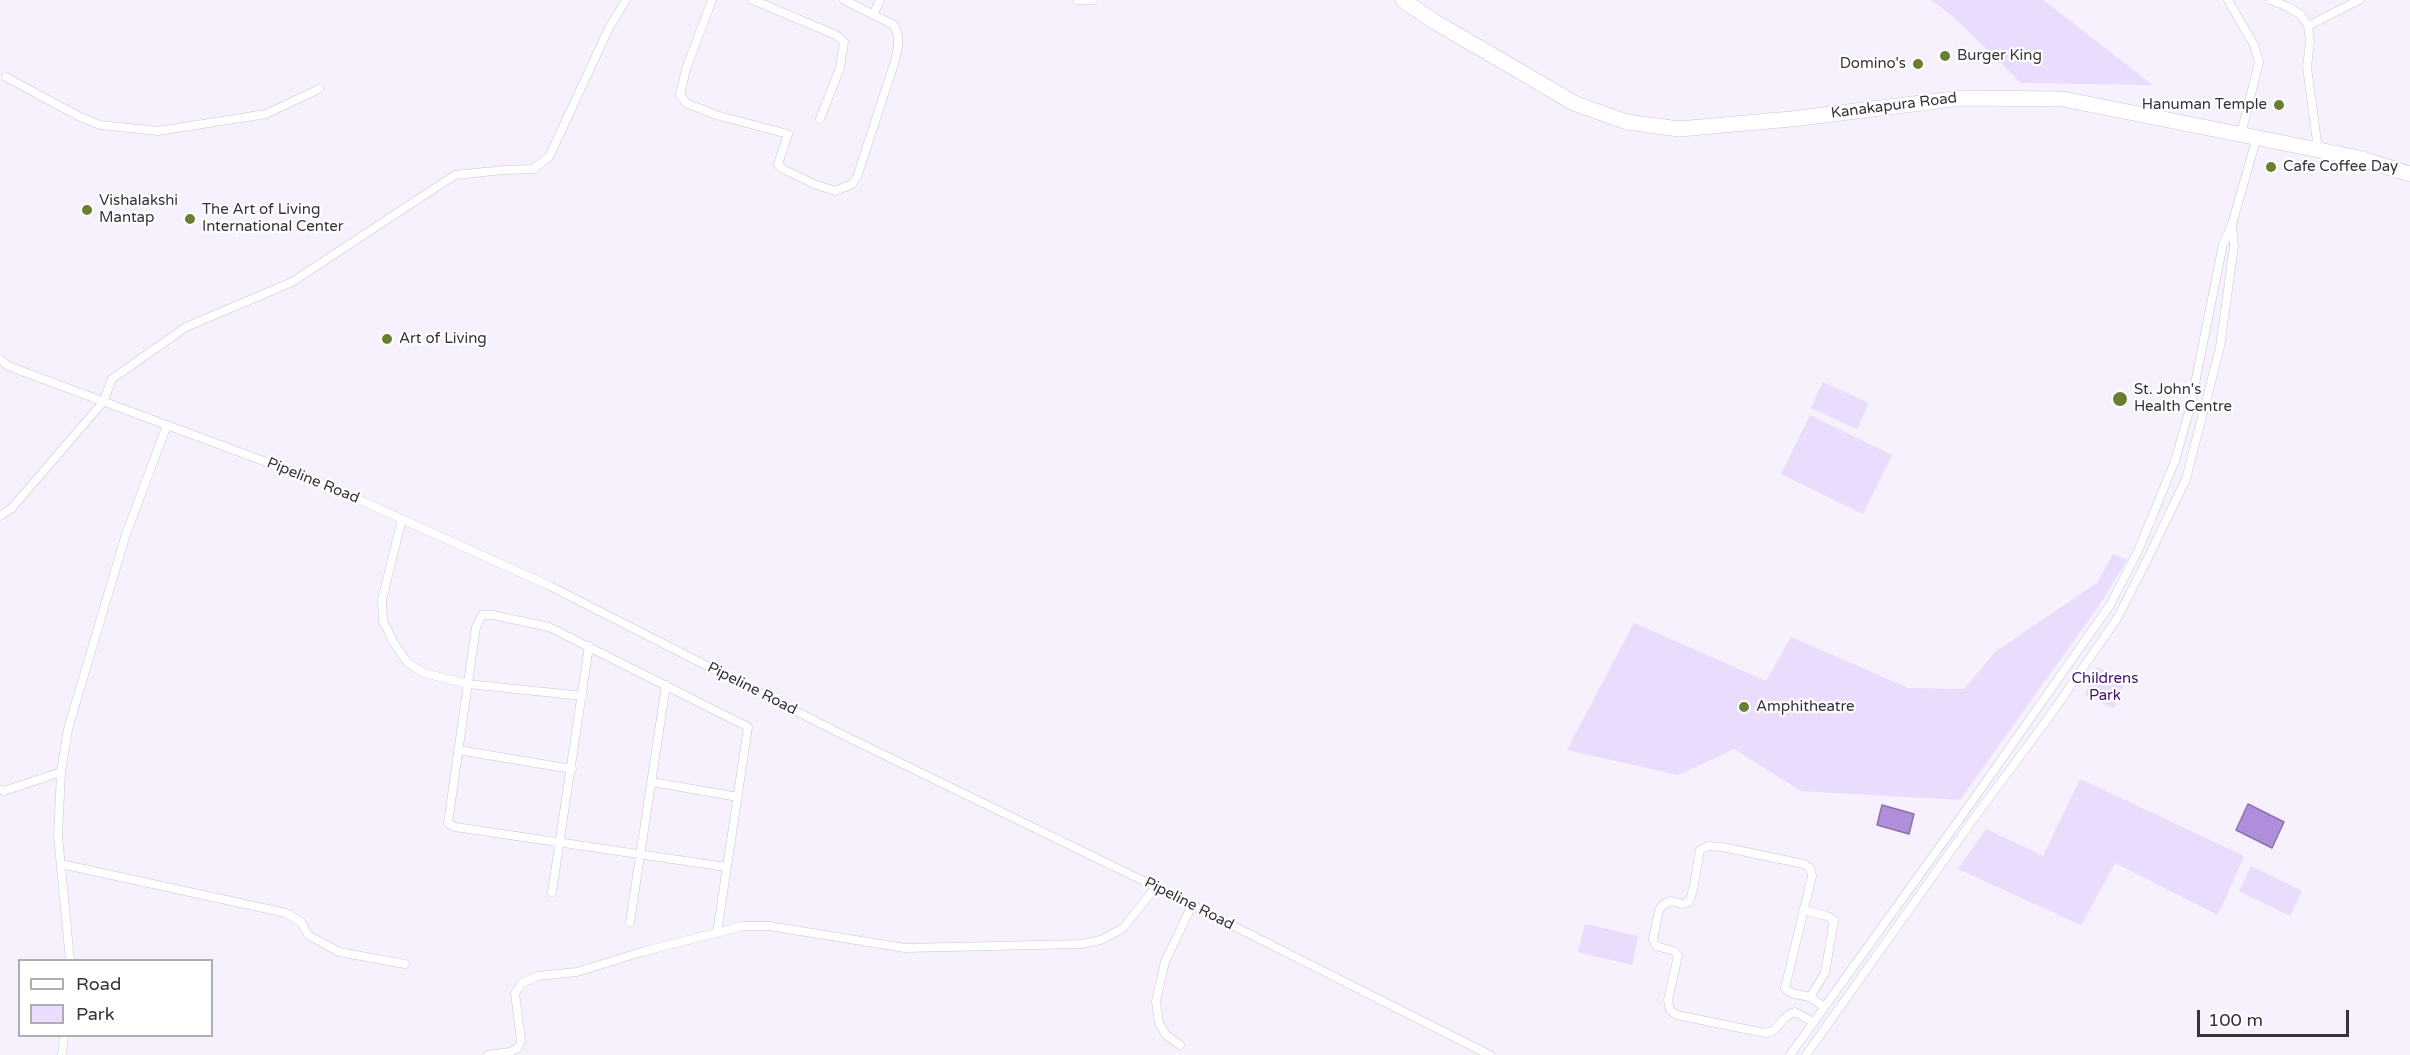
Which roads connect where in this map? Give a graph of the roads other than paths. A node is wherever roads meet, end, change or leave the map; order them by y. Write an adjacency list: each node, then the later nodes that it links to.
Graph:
1 (627, 0): 26 (street)
2 (712, 0): 13 (street)
3 (753, 0): 17 (street)
4 (844, 0): 12 (street)
5 (880, 0): 13 (street)
6 (1077, 0): 7 (street)
7 (1093, 0)
8 (1402, 0): 18 (highway, Kanakapura Road)
9 (2271, 0): 14 (street)
10 (2359, 0): 14 (street)
11 (2230, 1): 18 (street)
12 (855, 2): 13 (street)
13 (874, 13)
14 (2308, 26): 20 (street)
15 (6, 77): 16 (street)
16 (319, 89)
17 (820, 119)
18 (2241, 134): 19 (highway, Kanakapura Road)
19 (2257, 137): 20 (highway, Kanakapura Road); 22 (street)
20 (2318, 149): 21 (highway, Kanakapura Road)
21 (2410, 174)
22 (2232, 224): 23 (street); 24 (street)
23 (2203, 345): 24 (street); 30 (street)
24 (2220, 347): 31 (street)
25 (0, 359): 26 (street, Pipeline Road)
26 (103, 402): 27 (street, Pipeline Road); 28 (street)
27 (167, 425): 29 (street, Pipeline Road); 38 (street)
28 (0, 516)
29 (402, 519): 33 (street); 46 (street, Pipeline Road)
30 (2142, 543): 31 (street); 55 (street)
31 (2153, 549): 63 (street)
32 (589, 646): 33 (street); 34 (street); 35 (street)
33 (468, 684): 35 (street); 36 (street)
34 (666, 685): 39 (street); 41 (street)
35 (583, 696): 37 (street)
36 (458, 750): 37 (street); 42 (street)
37 (572, 768): 42 (street)
38 (61, 772): 40 (street); 44 (street)
39 (652, 782): 41 (street); 43 (street)
40 (0, 790)
41 (738, 797): 45 (street)
42 (561, 843): 43 (street); 47 (street)
43 (642, 854): 45 (street); 50 (street)
44 (61, 864): 52 (street); 53 (street)
45 (726, 867): 51 (street)
46 (1156, 887): 48 (street, Pipeline Road); 51 (street)
47 (552, 892)
48 (1192, 905): 58 (street); 61 (street, Pipeline Road)
49 (1803, 910): 54 (street); 54 (street); 56 (street)
50 (630, 921)
51 (717, 933): 60 (street)
52 (70, 959)
53 (405, 964)
54 (1810, 997): 55 (street)
55 (1824, 1007): 56 (street)
56 (1813, 1022): 62 (street)
57 (64, 1037): 59 (street)
58 (1180, 1045)
59 (62, 1055)
60 (488, 1055)
61 (1490, 1055)
62 (1790, 1055)
63 (1806, 1055)

